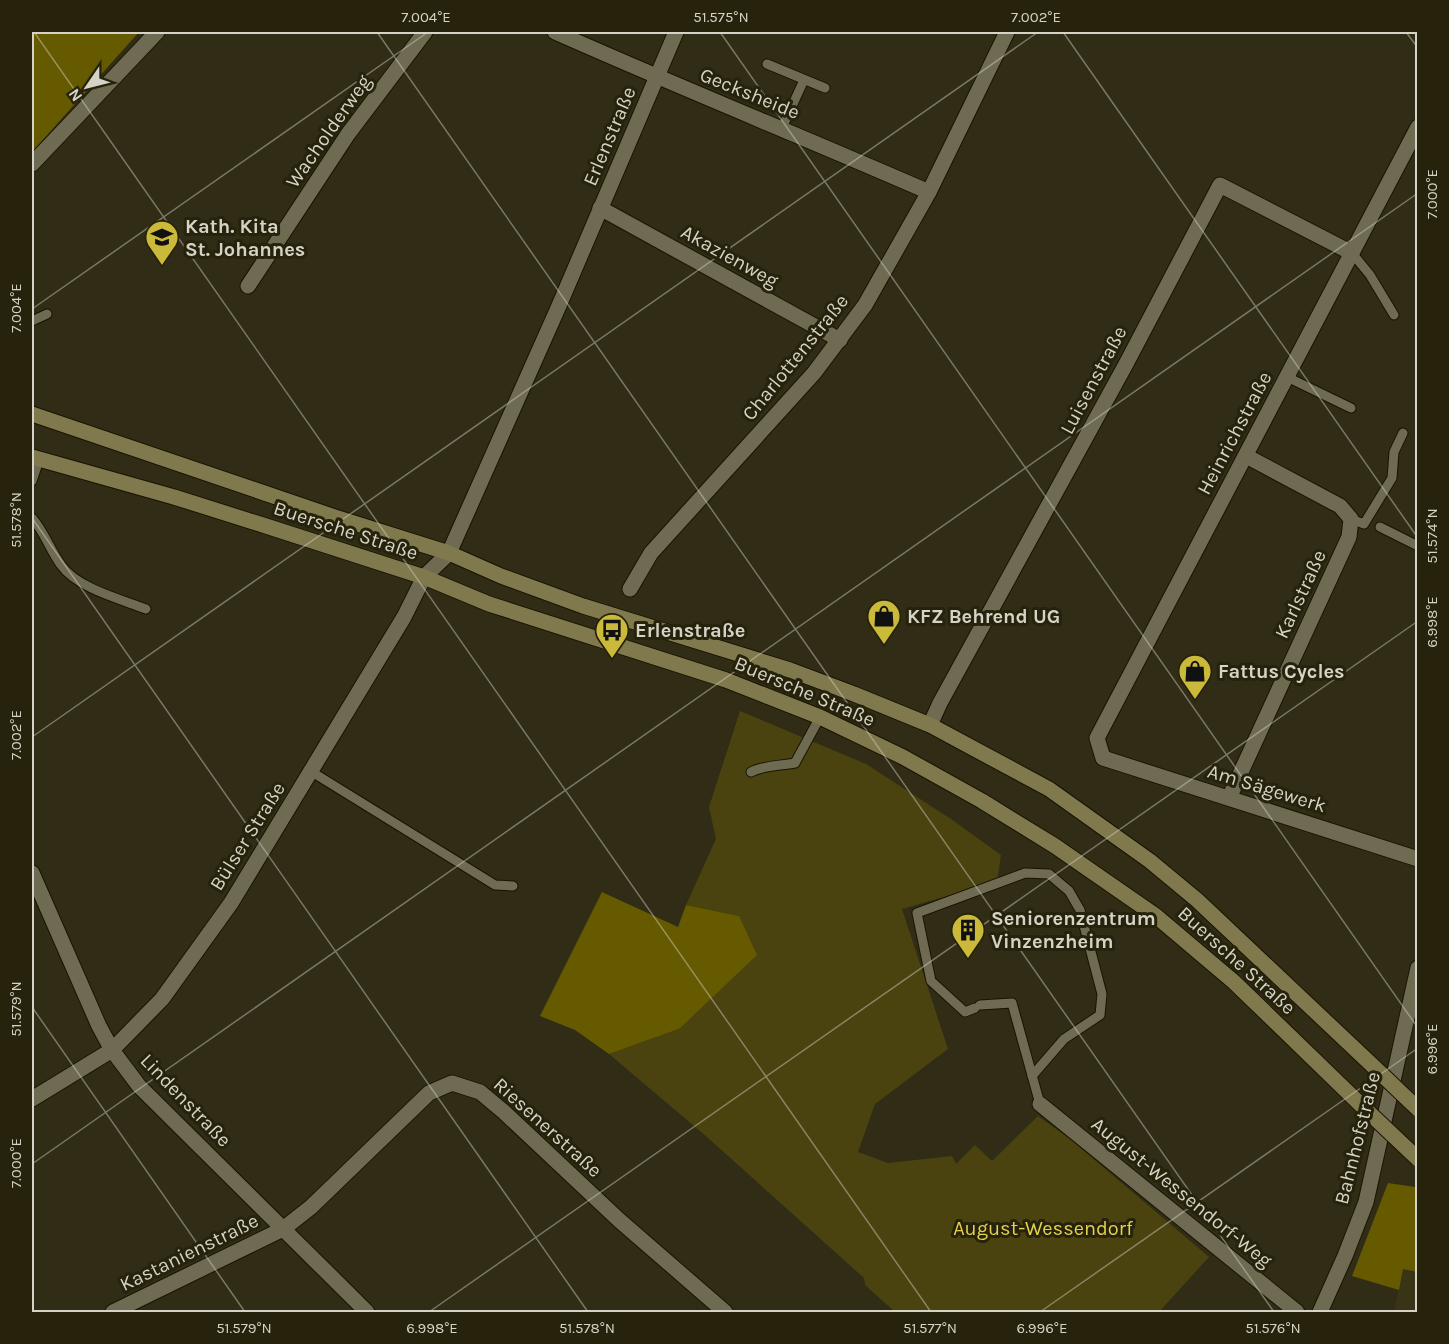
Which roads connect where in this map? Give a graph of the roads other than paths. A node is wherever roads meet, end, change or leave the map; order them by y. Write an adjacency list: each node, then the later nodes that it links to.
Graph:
1 (157, 32): 12 (street)
2 (425, 32): 16 (street, Wacholderweg)
3 (555, 32): 7 (street, Gecksheide)
4 (676, 32): 7 (street, Erlenstraße)
5 (1006, 32): 13 (street, Charlottenstraße)
6 (766, 64): 8 (lane)
7 (657, 77): 11 (street, Gecksheide); 14 (street, Erlenstraße)
8 (804, 80): 9 (lane); 11 (lane)
9 (825, 88)
10 (1418, 127): 15 (street, Heinrichstraße)
11 (782, 128): 13 (street, Gecksheide)
12 (32, 164)
13 (930, 192): 20 (street, Charlottenstraße)
14 (600, 207): 20 (street, Akazienweg); 32 (street, Erlenstraße)
15 (1352, 253): 18 (lane); 21 (street, Heinrichstraße); 37 (street, Luisenstraße)
16 (248, 286)
17 (47, 314): 19 (lane)
18 (1394, 315)
19 (32, 321)
20 (840, 340): 34 (street, Charlottenstraße)
21 (1287, 377): 22 (lane); 25 (street, Heinrichstraße)
22 (1351, 408)
23 (32, 414): 32 (main road, Buersche Straße)
24 (1403, 433): 29 (lane)
25 (1246, 456): 29 (street); 38 (street, Heinrichstraße)
26 (35, 458): 27 (lane); 33 (main road, Buersche Straße)
27 (32, 482)
28 (32, 518): 35 (lane)
29 (1351, 519): 41 (street, Karlstraße)
30 (1380, 527): 31 (lane)
31 (1416, 542)
32 (449, 553): 33 (street, Bülser Straße); 37 (main road, Buersche Straße)
33 (423, 577): 36 (main road, Buersche Straße); 39 (street, Bülser Straße)
34 (630, 589)
35 (146, 609)
36 (820, 717): 40 (lane); 51 (main road, Buersche Straße, bridge)
37 (930, 725): 50 (main road, Buersche Straße, bridge)
38 (1103, 758): 41 (street, Am Sägewerk)
39 (312, 772): 44 (lane); 46 (street, Bülser Straße)
40 (751, 772)
41 (1229, 798): 42 (street, Am Sägewerk)
42 (1418, 859)
43 (32, 875): 46 (street, Lindenstraße)
44 (513, 886)
45 (1418, 968): 57 (street, Bahnhofstraße)
46 (112, 1050): 48 (street, Bülser Straße); 52 (street, Lindenstraße)
47 (1032, 1076): 47 (lane); 49 (lane)
48 (32, 1099)
49 (1040, 1104): 56 (street, August-Wessendorf-Weg)
50 (1418, 1109)
51 (1418, 1159)
52 (283, 1229): 53 (street, Kastanienstraße); 54 (street, Lindenstraße); 55 (street, Riesenerstraße)
53 (113, 1312)
54 (367, 1312)
55 (725, 1312)
56 (1298, 1312)
57 (1320, 1312)

